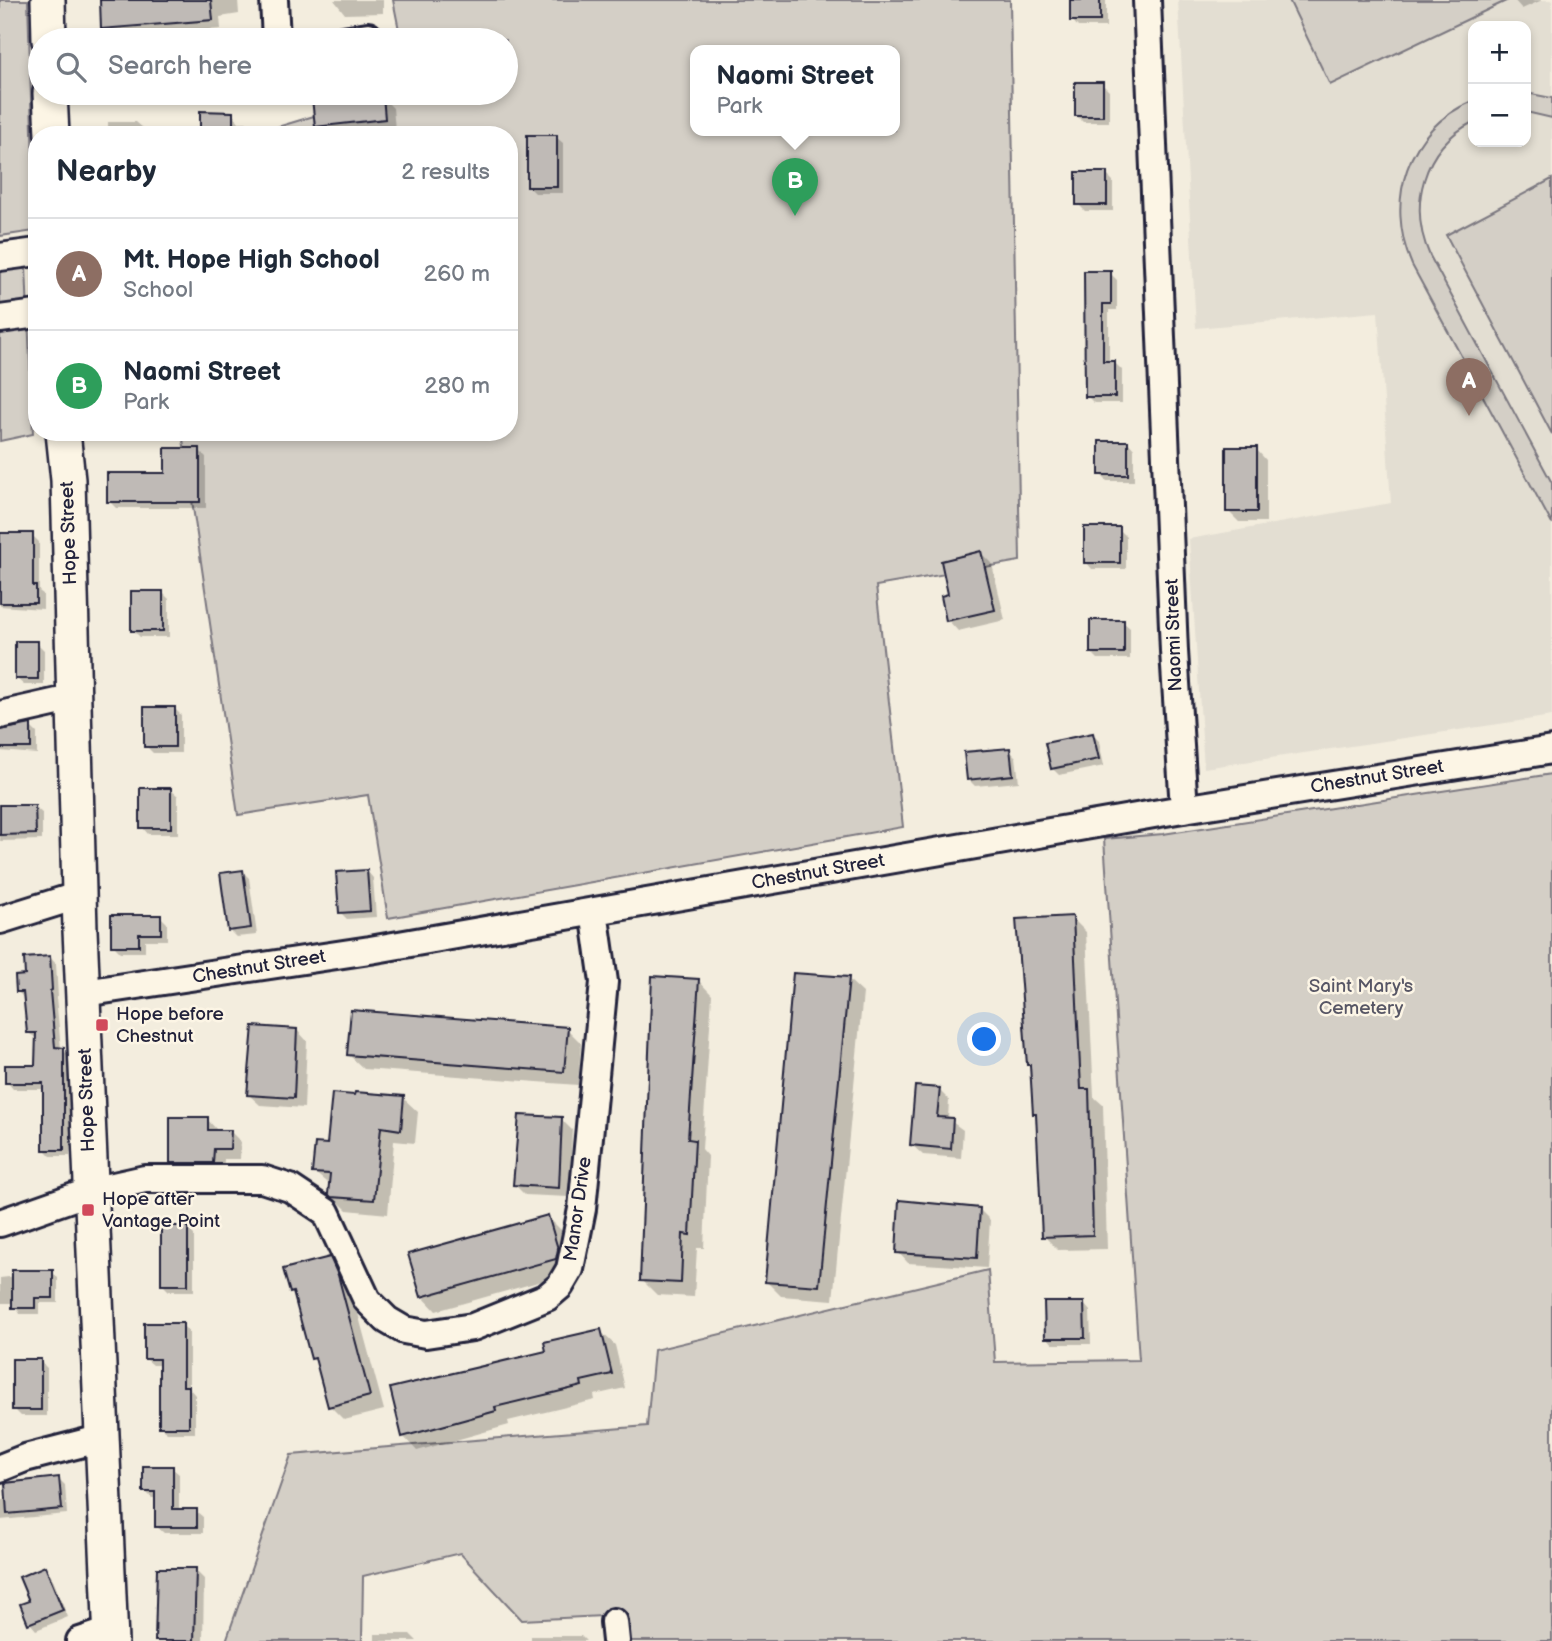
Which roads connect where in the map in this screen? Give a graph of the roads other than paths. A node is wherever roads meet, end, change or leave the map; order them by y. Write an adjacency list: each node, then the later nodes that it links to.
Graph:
1 (48, 0): 4 (main road)
2 (274, 0): 5 (street)
3 (1147, 0): 16 (street, Naomi Street)
4 (49, 28)
5 (275, 28)
6 (54, 105): 7 (main road)
7 (53, 126)
8 (28, 253): 9 (street)
9 (0, 257)
10 (28, 315): 11 (street)
11 (0, 319)
12 (64, 441): 13 (main road, Hope Street)
13 (75, 698): 14 (street); 17 (main road, Hope Street)
14 (0, 715)
15 (1552, 750): 16 (street, Chestnut Street)
16 (1184, 809): 18 (street, Chestnut Street)
17 (80, 895): 19 (street); 20 (main road, Hope Street)
18 (594, 911): 20 (street, Chestnut Street); 21 (street, Manor Drive)
19 (0, 920)
20 (83, 993): 21 (main road, Hope Street)
21 (91, 1191): 22 (street, Manor Drive); 23 (main road, Hope Street)
22 (0, 1223)
23 (103, 1438): 24 (street); 25 (main road, Hope Street)
24 (0, 1468)
25 (100, 1638)

